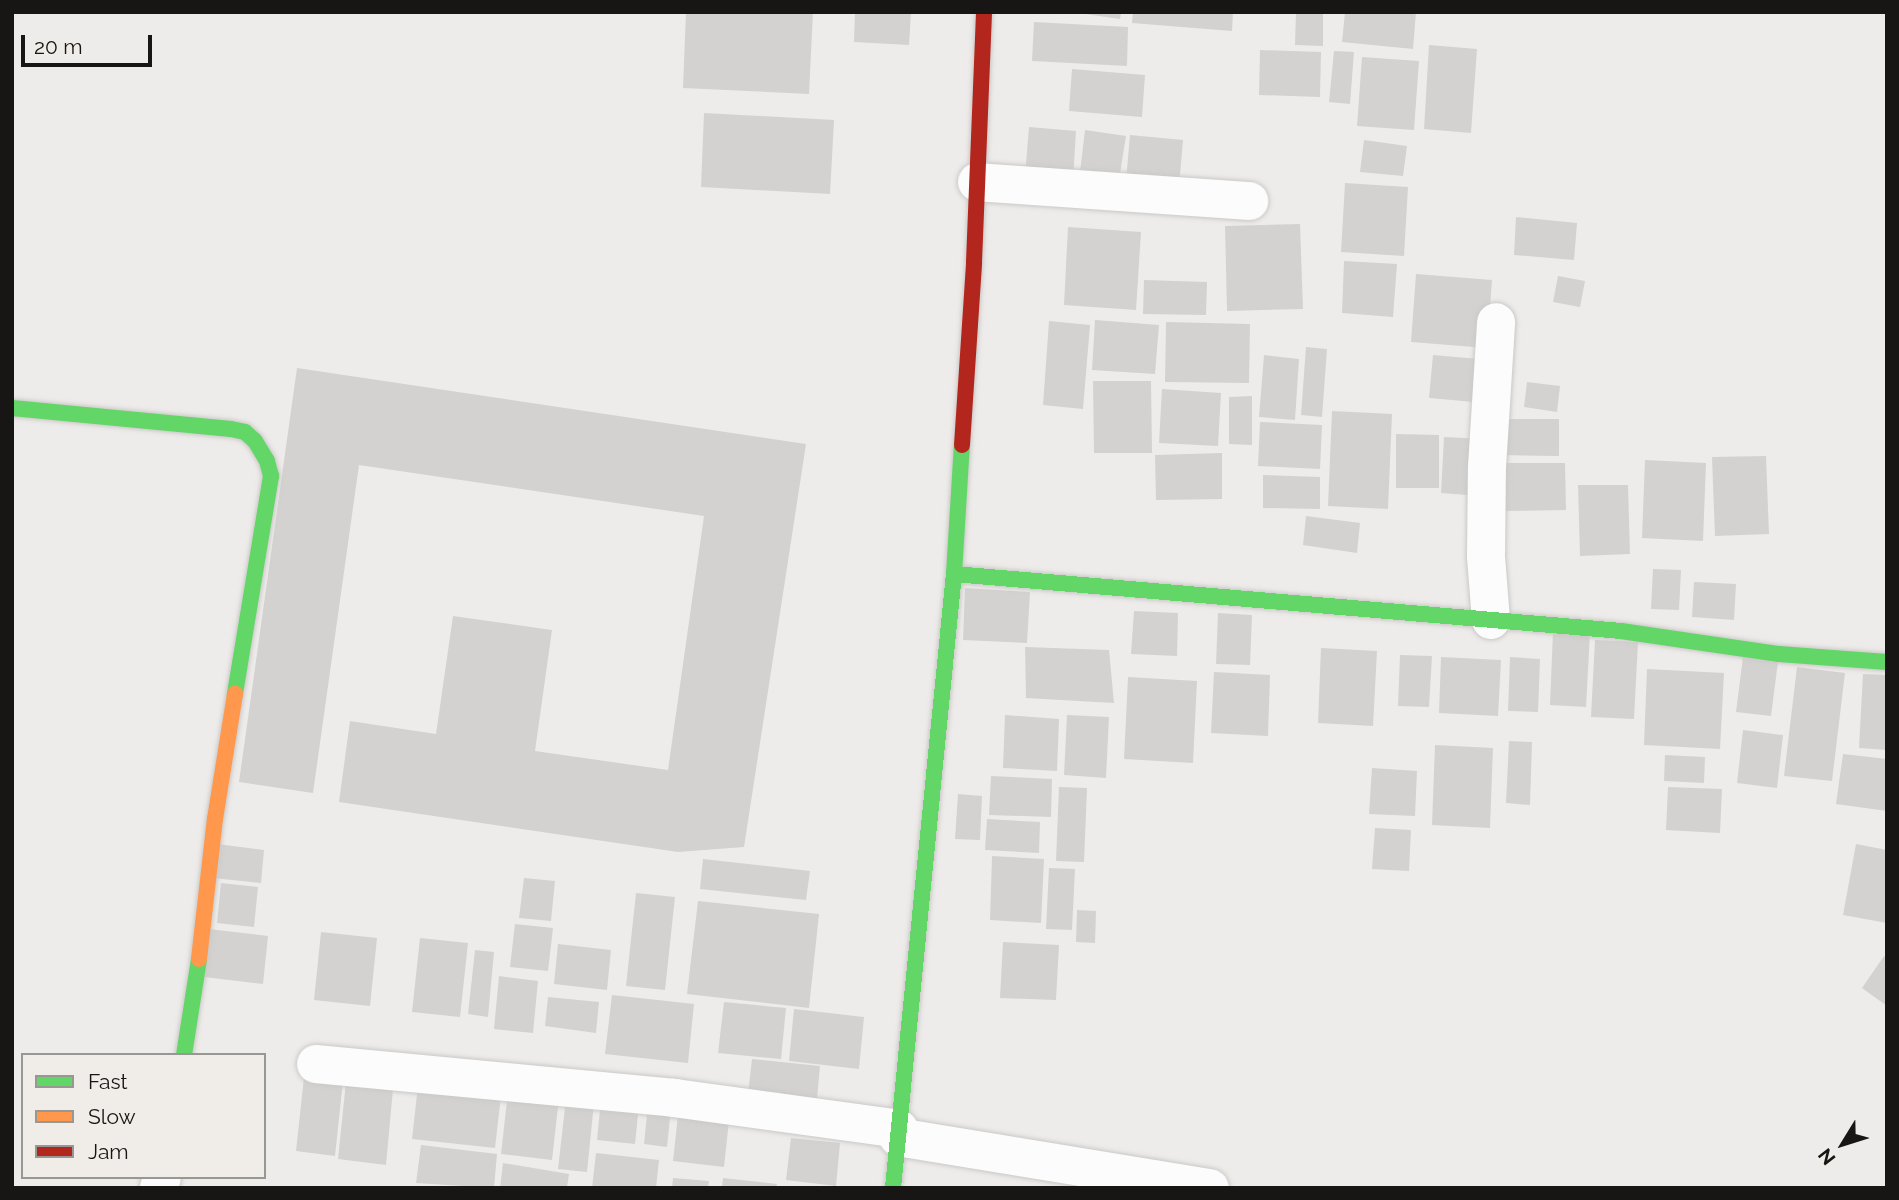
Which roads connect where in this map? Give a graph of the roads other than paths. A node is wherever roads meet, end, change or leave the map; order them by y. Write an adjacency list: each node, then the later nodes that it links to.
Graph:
1 (984, 12): 2 (street)
2 (977, 182): 3 (street); 6 (street)
3 (1249, 201)
4 (1496, 322): 7 (street)
5 (12, 408): 9 (street)
6 (954, 574): 7 (street); 11 (street)
7 (1491, 620): 8 (street)
8 (1887, 662)
9 (184, 1053)
10 (316, 1064): 11 (street)
11 (898, 1133): 12 (street); 13 (street)
12 (893, 1188)
13 (1210, 1188)

